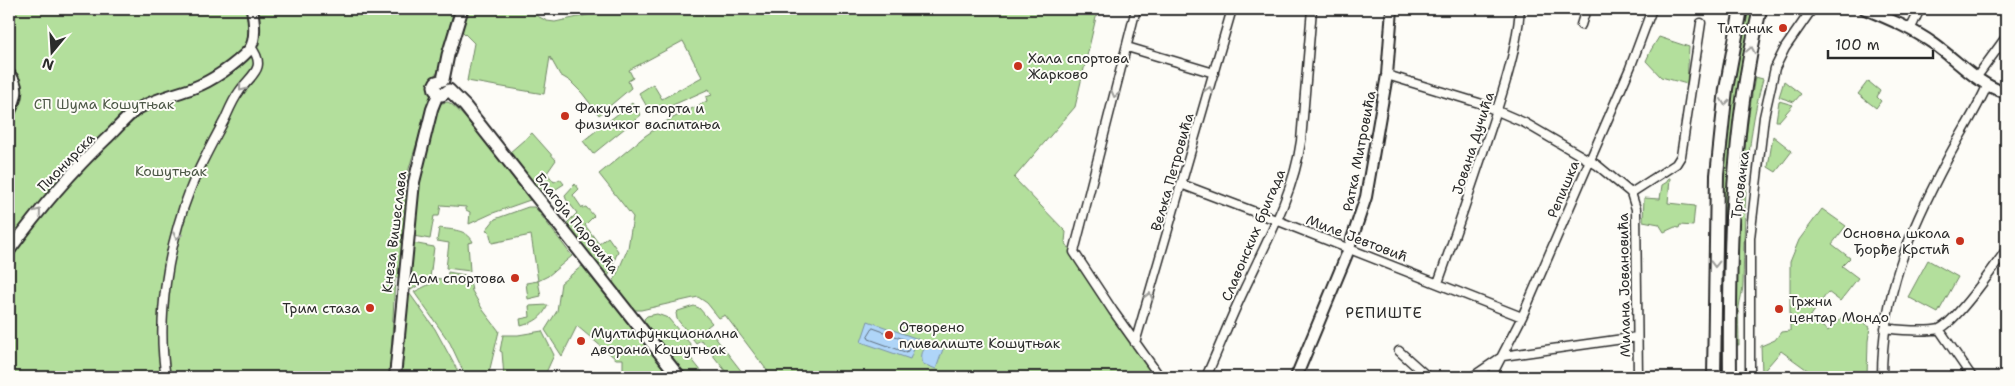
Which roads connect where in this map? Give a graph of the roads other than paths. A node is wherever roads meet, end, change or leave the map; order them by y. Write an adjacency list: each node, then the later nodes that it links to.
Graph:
1 (252, 9): 19 (street)
2 (462, 9): 26 (main road, Благоја Паровића)
3 (1136, 9): 20 (street)
4 (1232, 9): 21 (street, Вељка Петровића)
5 (1312, 9): 33 (street, Славонских бригада)
6 (1392, 9): 23 (street, Ратка Митровића)
7 (1520, 9): 28 (street, Јована Дучића)
8 (1586, 9): 16 (street)
9 (1652, 9): 30 (street, Репишка)
10 (1741, 9): 55 (main road, Трговачка, one-way to 55)
11 (1760, 9): 56 (main road, Трговачка, one-way to 11)
12 (1812, 9): 57 (street, Трговачка)
13 (1865, 9): 17 (street)
14 (1920, 9): 17 (street)
15 (1700, 22): 32 (street, Милана Јовановића)
16 (1581, 25)
17 (1910, 30): 24 (street)
18 (2006, 37): 24 (street)
19 (252, 44): 36 (street, Пионирска, one-way to 19); 45 (street, one-way to 45)
20 (1127, 47): 21 (street); 42 (street, one-way to 42)
21 (1214, 73): 31 (street, Вељка Петровића, one-way to 21)
22 (9, 74): 29 (street)
23 (1387, 75): 28 (street, Милана Јовановића); 34 (street, Ратка Митровића)
24 (1976, 78): 25 (street)
25 (1986, 86): 27 (street); 39 (street)
26 (444, 92): 46 (street, Кнеза Вишеслава); 47 (main road, Благоја Паровића)
27 (2006, 93)
28 (1498, 110): 30 (street, Милана Јовановића); 37 (street, Јована Дучића)
29 (9, 113)
30 (1590, 159): 32 (street, Милана Јовановића); 38 (street, Репишка)
31 (1182, 184): 33 (street, Миле Јевтовић); 42 (street, Вељка Петровића, one-way to 31)
32 (1631, 193): 41 (street, Милана Јовановића)
33 (1276, 220): 34 (street, Миле Јевтовић); 49 (street, Славонских бригада)
34 (1349, 248): 37 (street, Миле Јевтовић); 50 (street, Ратка Митровића)
35 (2006, 250): 40 (street)
36 (9, 251)
37 (1438, 282): 38 (street, Миле Јевтовић)
38 (1522, 317): 44 (street, Репишка)
39 (1885, 328): 40 (street); 58 (street)
40 (1939, 329): 59 (street)
41 (1637, 337): 44 (street); 54 (street, Милана Јовановића)
42 (1135, 343): 48 (street)
43 (1398, 351): 51 (street)
44 (1503, 356): 52 (street); 53 (street, Репишка)
45 (166, 377)
46 (395, 377)
47 (679, 377)
48 (1160, 377)
49 (1206, 377)
50 (1296, 377)
51 (1428, 377)
52 (1472, 377)
53 (1491, 377)
54 (1638, 377)
55 (1714, 377)
56 (1730, 377)
57 (1750, 377)
58 (1882, 377)
59 (1972, 377)

